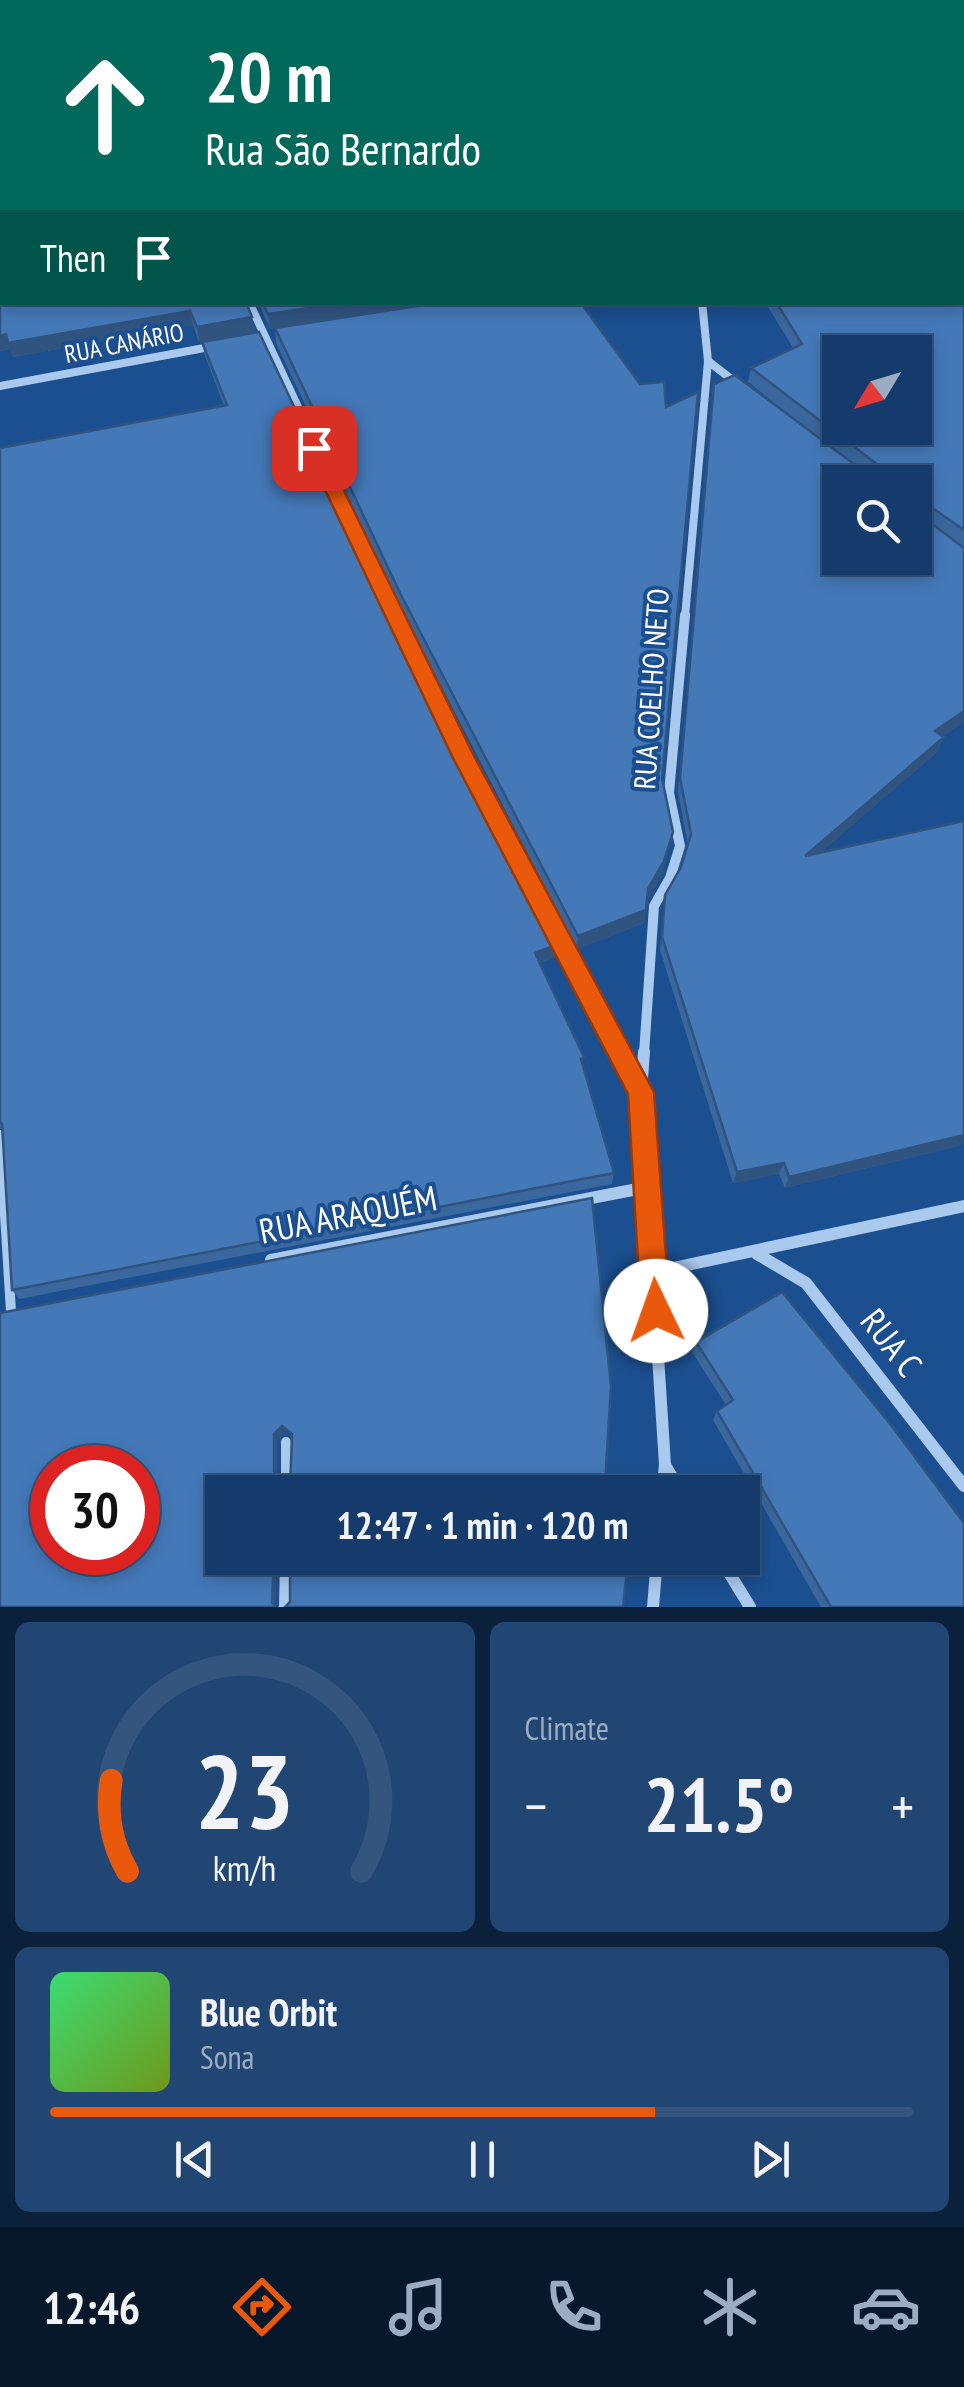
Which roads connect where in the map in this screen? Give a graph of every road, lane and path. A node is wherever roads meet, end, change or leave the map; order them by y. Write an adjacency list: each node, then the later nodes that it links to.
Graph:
1 (250, 305): 4 (street)
2 (702, 305): 7 (street, RUA COELHO NETO)
3 (284, 334): 4 (street)
4 (264, 337): 5 (street); 10 (street)
5 (246, 340)
6 (227, 344): 8 (street, RUA CANÁRIO)
7 (708, 361): 9 (street); 12 (street, RUA COELHO NETO)
8 (0, 386)
9 (751, 394)
10 (438, 705)
11 (543, 908): 12 (street)
12 (641, 1092): 14 (street, RUA COELHO NETO)
13 (0, 1135): 20 (lane)
14 (648, 1187): 17 (street, RUA ARAQUÉM); 18 (street, RUA COELHO NETO)
15 (964, 1207): 16 (street)
16 (756, 1253): 18 (street); 26 (street, RUA C)
17 (262, 1262)
18 (654, 1272): 22 (street, RUA COELHO NETO)
19 (30, 1308): 20 (street)
20 (5, 1312)
21 (286, 1442): 23 (lane)
22 (665, 1464): 24 (street, RUA COELHO NETO); 25 (street)
23 (286, 1475)
24 (664, 1475)
25 (672, 1475)
26 (964, 1486)
27 (285, 1575): 30 (lane)
28 (655, 1575): 31 (street)
29 (730, 1575): 32 (street)
30 (284, 1607)
31 (652, 1607)
32 (750, 1607)

